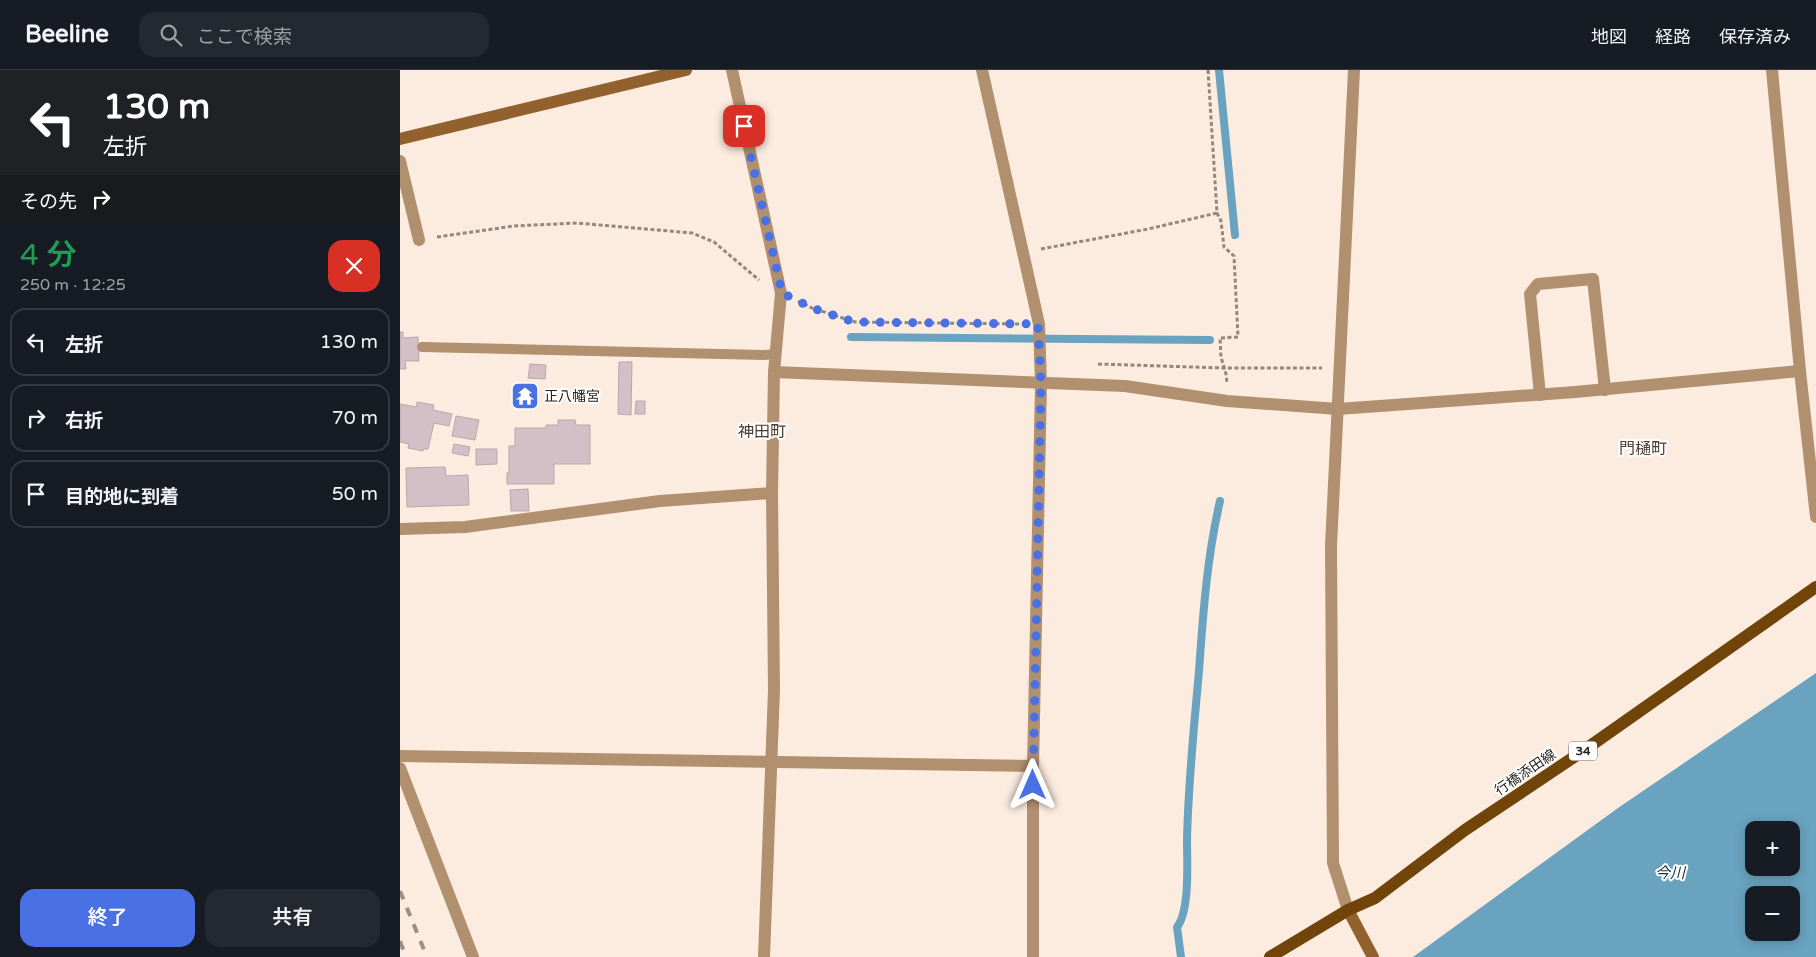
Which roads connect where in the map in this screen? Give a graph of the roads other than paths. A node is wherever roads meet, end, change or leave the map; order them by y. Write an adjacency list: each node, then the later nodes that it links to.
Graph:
1 (686, 70): 6 (street)
2 (732, 70): 10 (street)
3 (982, 70): 13 (street)
4 (1354, 70): 16 (street)
5 (1772, 70): 11 (street)
6 (400, 139)
7 (400, 161): 8 (street)
8 (418, 240)
9 (422, 347): 10 (lane)
10 (776, 354): 12 (street)
11 (1800, 371): 14 (street); 18 (street)
12 (774, 372): 13 (street); 17 (street)
13 (1041, 384): 16 (street); 23 (street)
14 (1604, 390): 15 (street); 15 (street)
15 (1540, 395): 16 (street)
16 (1338, 409): 25 (street)
17 (772, 493): 19 (street); 22 (street)
18 (1816, 517)
19 (400, 529)
20 (1816, 587): 25 (main road, 行橋添田線 / 34)
21 (400, 756): 22 (street)
22 (770, 761): 23 (street); 28 (street)
23 (1033, 766): 29 (street)
24 (400, 768): 27 (street)
25 (1348, 910): 26 (street); 30 (main road, 行橋添田線 / 34)
26 (1371, 953)
27 (474, 957)
28 (764, 957)
29 (1033, 957)
30 (1270, 957)

